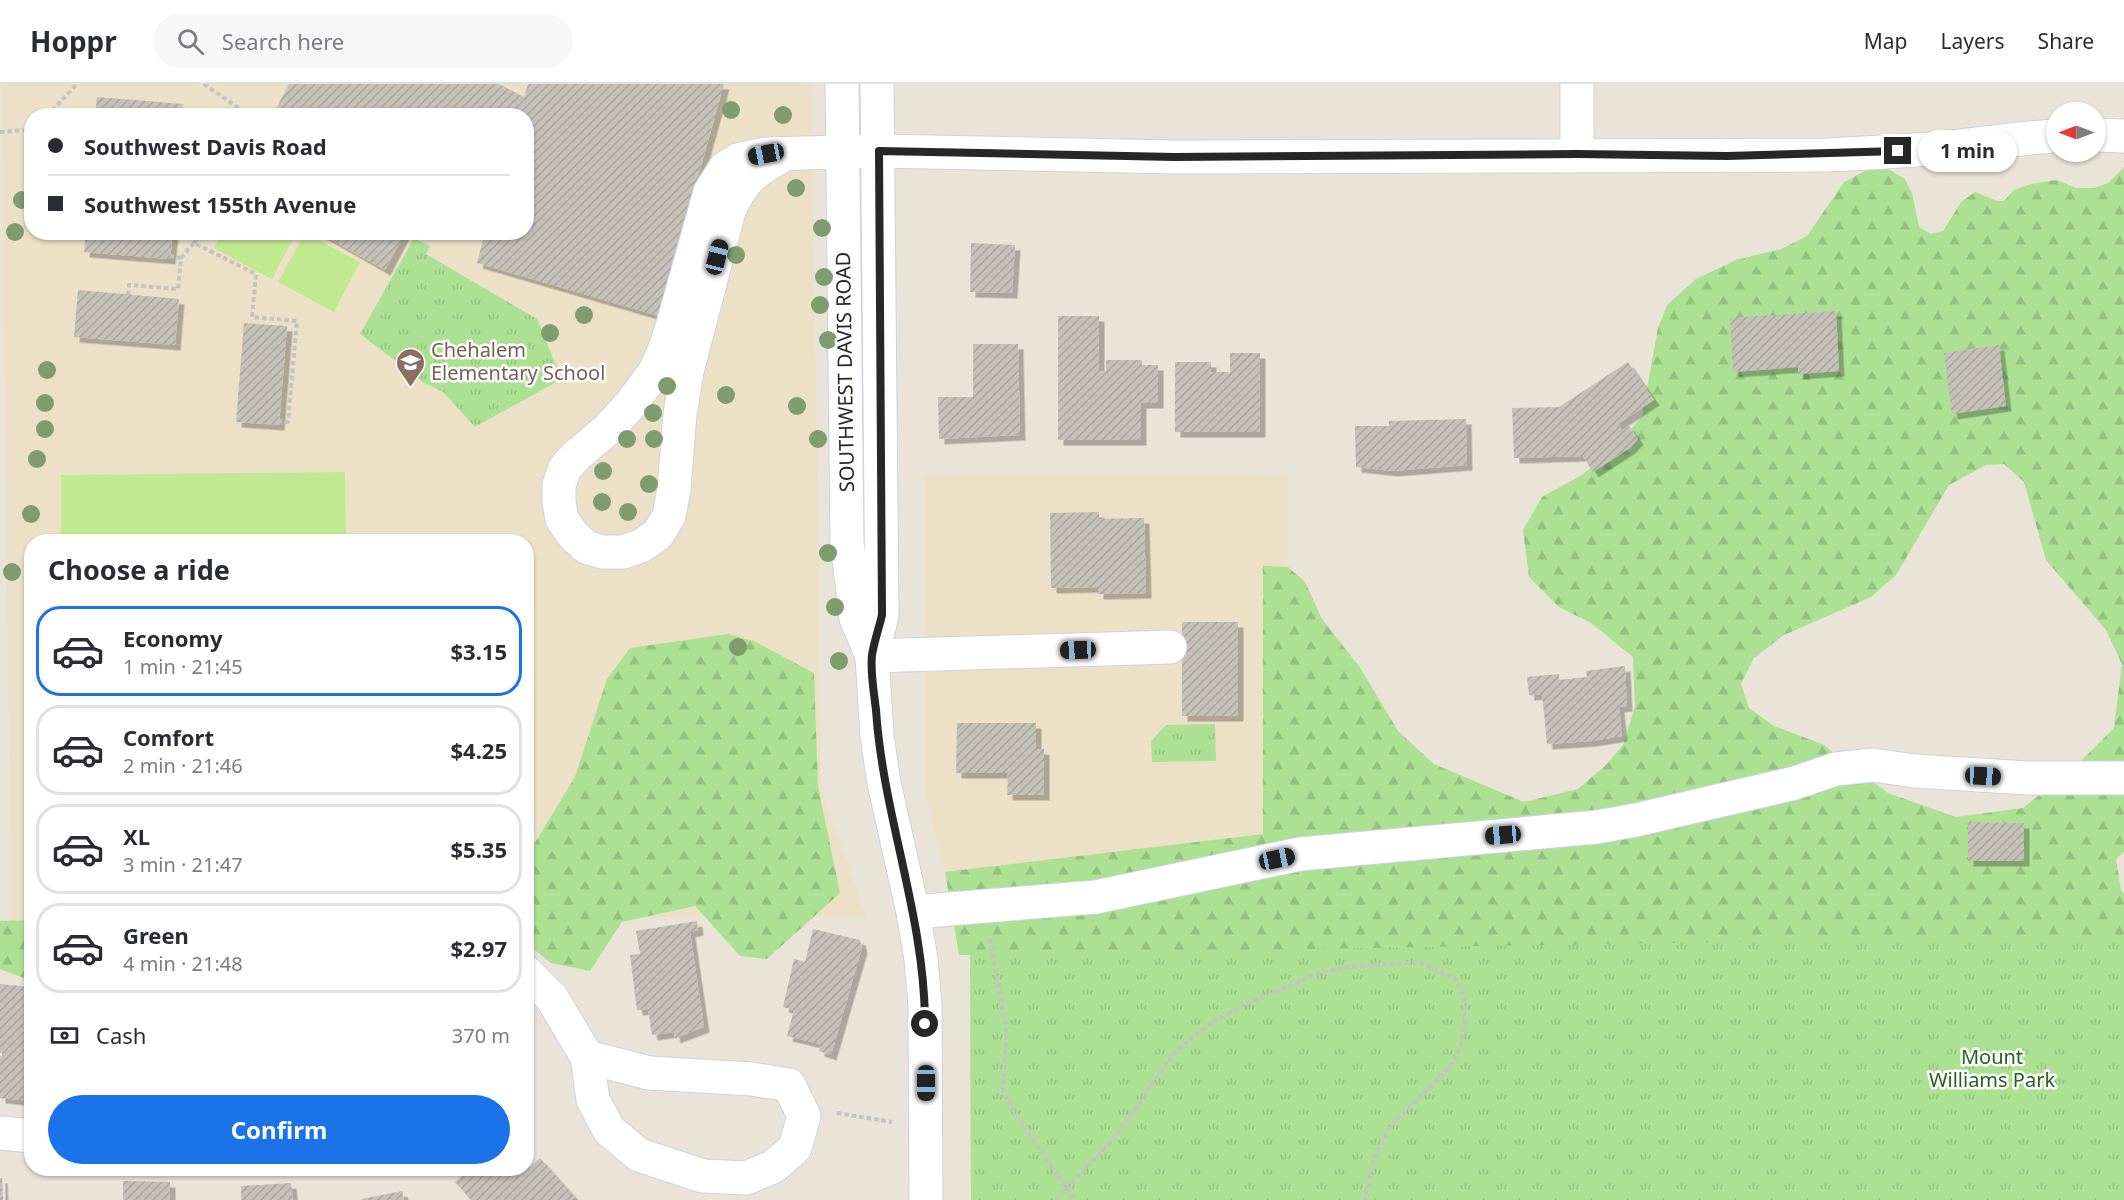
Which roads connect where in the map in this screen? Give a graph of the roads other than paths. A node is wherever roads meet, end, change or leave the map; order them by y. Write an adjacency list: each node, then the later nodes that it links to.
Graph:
1 (842, 84): 8 (street, SOUTHWEST DAVIS ROAD)
2 (877, 84): 7 (street, SOUTHWEST DAVIS ROAD)
3 (1577, 84): 10 (street)
4 (2106, 135): 5 (street)
5 (2124, 136)
6 (2046, 137): 10 (street)
7 (879, 151): 8 (street); 10 (street); 12 (street, SOUTHWEST DAVIS ROAD)
8 (843, 152): 9 (street); 12 (street, SOUTHWEST DAVIS ROAD)
9 (785, 154): 9 (street)
10 (1577, 154)
11 (1170, 647): 12 (street)
12 (872, 656): 14 (street, SOUTHWEST DAVIS ROAD)
13 (2124, 778): 14 (street)
14 (913, 912): 19 (street, SOUTHWEST DAVIS ROAD)
15 (534, 980): 16 (street)
16 (587, 1057): 16 (street)
17 (0, 1133): 18 (street)
18 (24, 1135)
19 (926, 1200)

